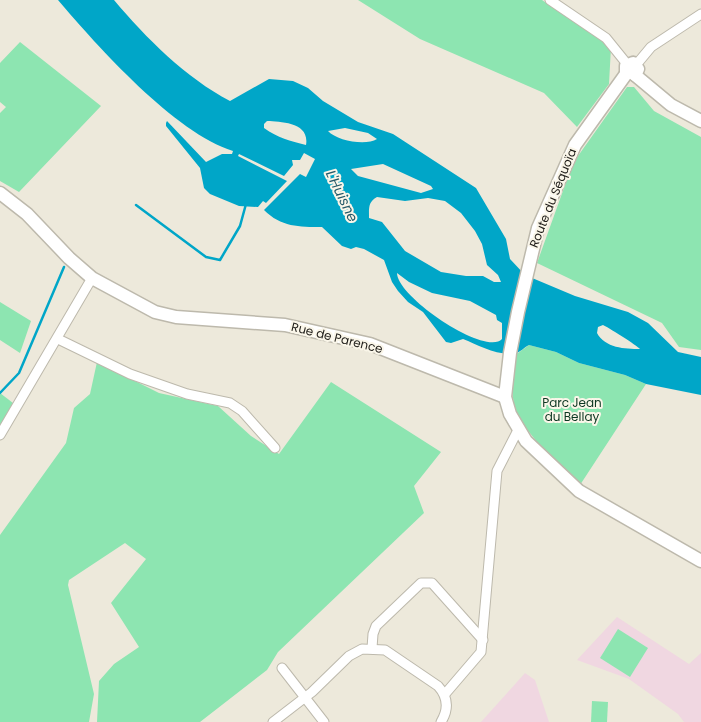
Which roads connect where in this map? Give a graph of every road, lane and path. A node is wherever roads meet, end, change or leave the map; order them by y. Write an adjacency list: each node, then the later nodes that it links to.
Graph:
1 (550, 0): 3 (street)
2 (701, 14): 3 (street, Route du Séquoïa)
3 (631, 70): 4 (street); 8 (street, Route du Séquoïa)
4 (701, 121)
5 (0, 193): 6 (street, Rue de Parence)
6 (92, 278): 7 (street); 8 (street, Rue de Parence)
7 (58, 339): 10 (street); 11 (street)
8 (505, 397): 9 (street)
9 (518, 430): 12 (street); 13 (street)
10 (0, 435)
11 (275, 448)
12 (701, 561)
13 (483, 640): 14 (street); 16 (street)
14 (372, 648): 16 (street); 17 (street)
15 (282, 668): 17 (street)
16 (445, 694): 20 (street)
17 (304, 698): 18 (street); 19 (street)
18 (274, 722)
19 (324, 722)
20 (441, 722)

